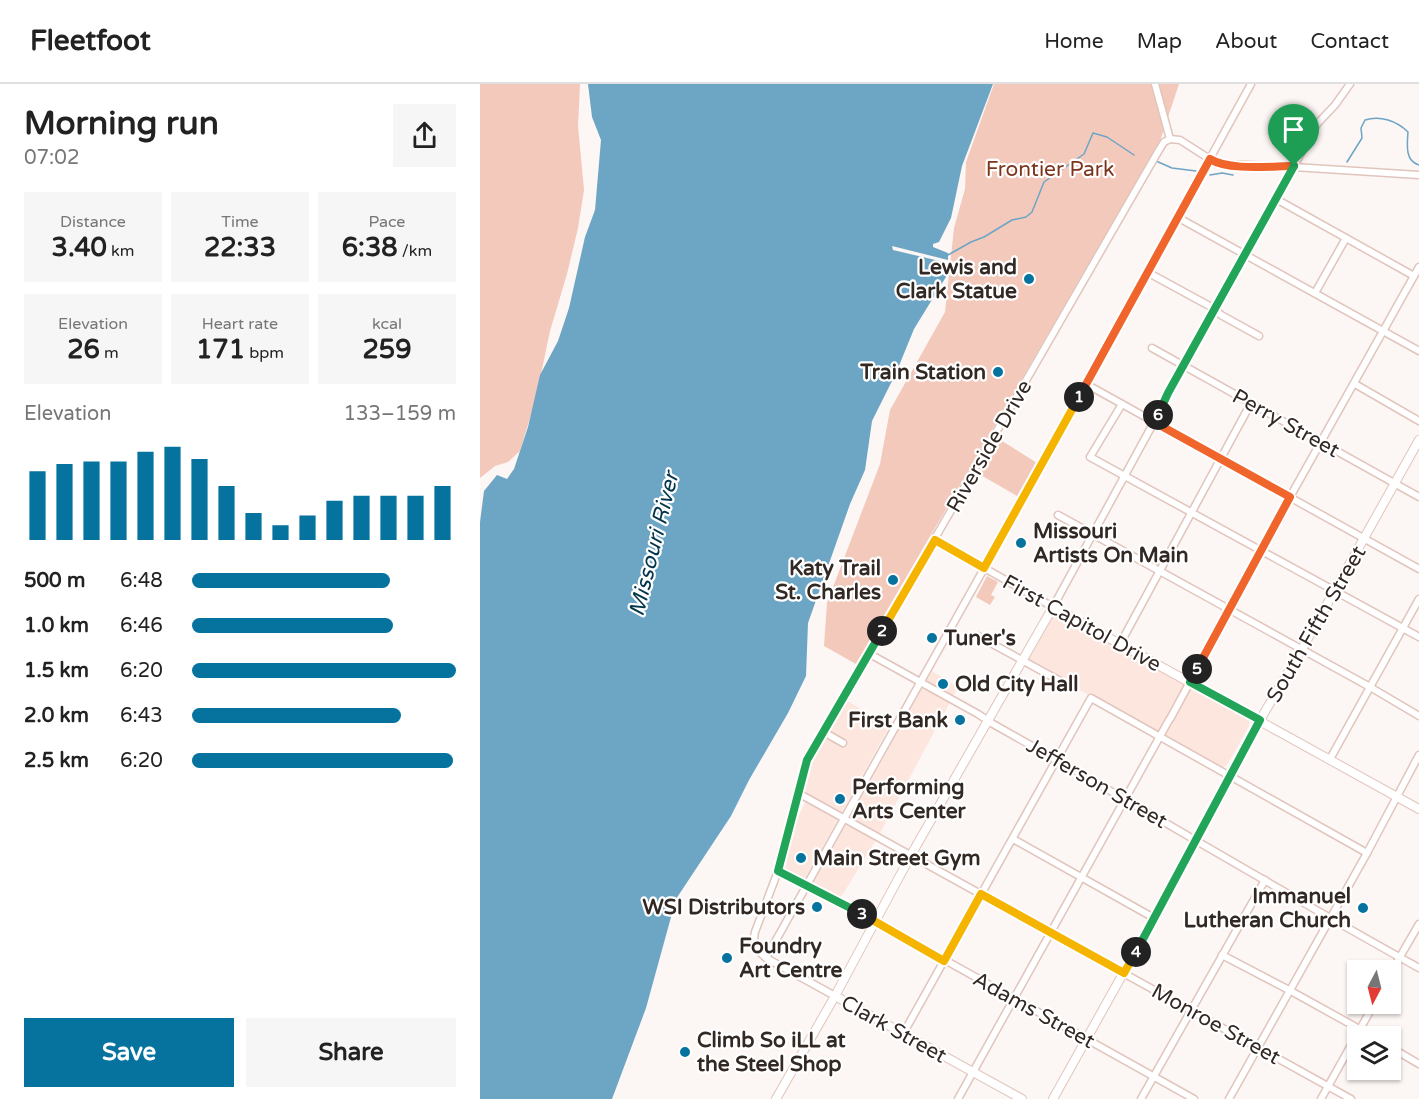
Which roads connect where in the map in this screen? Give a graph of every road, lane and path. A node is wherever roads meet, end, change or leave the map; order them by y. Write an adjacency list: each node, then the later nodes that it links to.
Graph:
1 (1155, 84): 4 (street)
2 (1251, 84): 5 (street)
3 (1350, 84): 6 (street)
4 (1170, 140): 5 (street); 39 (street, Riverside Drive)
5 (1210, 159): 6 (street); 9 (street)
6 (1294, 166): 7 (street); 8 (street)
7 (1419, 175)
8 (1276, 200): 10 (street); 11 (street)
9 (1177, 217): 11 (street); 13 (street)
10 (1346, 238): 14 (street); 15 (street)
11 (1245, 254): 15 (street); 16 (street)
12 (1419, 267): 14 (street)
13 (1148, 272): 16 (street); 22 (street)
14 (1414, 276): 17 (street)
15 (1315, 293): 17 (street)
16 (1215, 309): 18 (street); 21 (street)
17 (1384, 332): 20 (street); 23 (street)
18 (1259, 336)
19 (1152, 348): 21 (street, Perry Street)
20 (1419, 351)
21 (1184, 366): 24 (street, Perry Street); 27 (street)
22 (1086, 384): 25 (street); 41 (street)
23 (1355, 384): 26 (street); 29 (street)
24 (1251, 403): 29 (street, Perry Street); 30 (street)
25 (1122, 404): 27 (street); 31 (street)
26 (1419, 421)
27 (1154, 422): 30 (street); 31 (street)
28 (1419, 440): 32 (main road, South Fifth Street)
29 (1321, 442): 32 (street, Perry Street); 33 (street)
30 (1221, 459): 33 (street); 35 (street)
31 (1124, 475): 35 (street); 37 (street)
32 (1395, 483): 34 (street, Perry Street); 38 (main road, South Fifth Street)
33 (1290, 497): 38 (street); 40 (street)
34 (1419, 497)
35 (1192, 512): 40 (street); 43 (street)
36 (1058, 515): 37 (street)
37 (1092, 534): 43 (street); 46 (street)
38 (1364, 539): 42 (street); 44 (main road, South Fifth Street)
39 (935, 540): 41 (street, First Capitol Drive); 53 (street, Riverside Drive)
40 (1262, 551): 44 (street); 47 (street)
41 (984, 568): 46 (street, First Capitol Drive); 55 (street)
42 (1419, 569)
43 (1160, 571): 47 (street); 51 (street)
44 (1335, 591): 48 (street); 52 (main road, South Fifth Street)
45 (1419, 599): 48 (street)
46 (1053, 607): 51 (main road, First Capitol Drive); 54 (main road)
47 (1230, 610): 52 (street); 56 (street)
48 (1403, 628): 50 (street); 57 (street)
49 (978, 636): 54 (street)
50 (1419, 637)
51 (1120, 644): 56 (main road, First Capitol Drive)
52 (1302, 650): 57 (street); 60 (main road, South Fifth Street)
53 (868, 653): 55 (street, Jefferson Street); 62 (street, Riverside Drive)
54 (1022, 661): 58 (street); 61 (main road)
55 (919, 682): 61 (street, Jefferson Street); 73 (street)
56 (1190, 682): 60 (main road, First Capitol Drive); 63 (street)
57 (1371, 687): 59 (street); 66 (street)
58 (1073, 688)
59 (1419, 716)
60 (1260, 720): 66 (main road, First Capitol Drive); 68 (main road, South Fifth Street)
61 (988, 721): 67 (street, Jefferson Street); 77 (main road)
62 (822, 731): 64 (street); 69 (street, Riverside Drive)
63 (1160, 737): 67 (street); 68 (street); 71 (street)
64 (843, 743)
65 (1419, 755): 70 (street)
66 (1330, 759): 70 (main road, First Capitol Drive)
67 (1057, 760): 71 (street, Jefferson Street); 74 (street)
68 (1229, 776): 75 (main road, South Fifth Street); 76 (street)
69 (798, 793): 73 (street, Monroe Street); 78 (street, Riverside Drive)
70 (1396, 796): 72 (main road, First Capitol Drive); 76 (street)
71 (1125, 798): 75 (street, Jefferson Street); 79 (street)
72 (1419, 809)
73 (844, 818): 77 (street, Monroe Street); 81 (street)
74 (1013, 839): 79 (street); 82 (street)
75 (1196, 839): 80 (street, Jefferson Street); 83 (main road, South Fifth Street)
76 (1367, 853): 84 (street)
77 (911, 855): 82 (street, Monroe Street); 85 (main road)
78 (778, 871): 81 (street, Adams Street); 89 (street, Riverside Drive)
79 (1080, 876): 83 (street); 87 (street)
80 (1265, 880): 84 (street, Jefferson Street); 88 (street)
81 (806, 884): 85 (street, Adams Street); 89 (street)
82 (981, 894): 87 (street, Monroe Street); 91 (street)
83 (1154, 918): 93 (main road, South Fifth Street)
84 (1330, 919): 90 (street, Jefferson Street); 94 (street)
85 (875, 921): 91 (street, Adams Street); 95 (main road)
86 (1419, 924): 90 (street)
87 (1050, 932): 93 (street, Monroe Street); 96 (street)
88 (1222, 955): 94 (street); 97 (street)
89 (766, 958): 95 (street, Clark Street)
90 (1400, 958): 92 (street, Jefferson Street)
91 (944, 961): 96 (street, Adams Street); 99 (street)
92 (1419, 968)
93 (1124, 973): 97 (street, Monroe Street); 100 (main road, South Fifth Street)
94 (1289, 990): 98 (street); 101 (street)
95 (835, 996): 99 (main road, Clark Street); 108 (main road)
96 (1013, 999): 100 (street, Adams Street); 105 (street)
97 (1192, 1010): 101 (street, Monroe Street); 106 (street)
98 (1355, 1026)
99 (903, 1034): 105 (main road, Clark Street)
100 (1085, 1039): 106 (street, Adams Street); 111 (main road, South Fifth Street)
101 (1258, 1047): 107 (street, Monroe Street); 114 (street)
102 (1347, 1052): 107 (street)
103 (1401, 1053): 104 (street)
104 (1419, 1064)
105 (973, 1072): 109 (street); 110 (main road, Clark Street)
106 (1154, 1077): 112 (street); 113 (street, Adams Street)
107 (1328, 1086): 115 (street); 116 (street, Monroe Street)
108 (776, 1099)
109 (958, 1099)
110 (1022, 1099)
111 (1053, 1099)
112 (1142, 1099)
113 (1194, 1099)
114 (1229, 1099)
115 (1321, 1099)
116 (1351, 1099)

